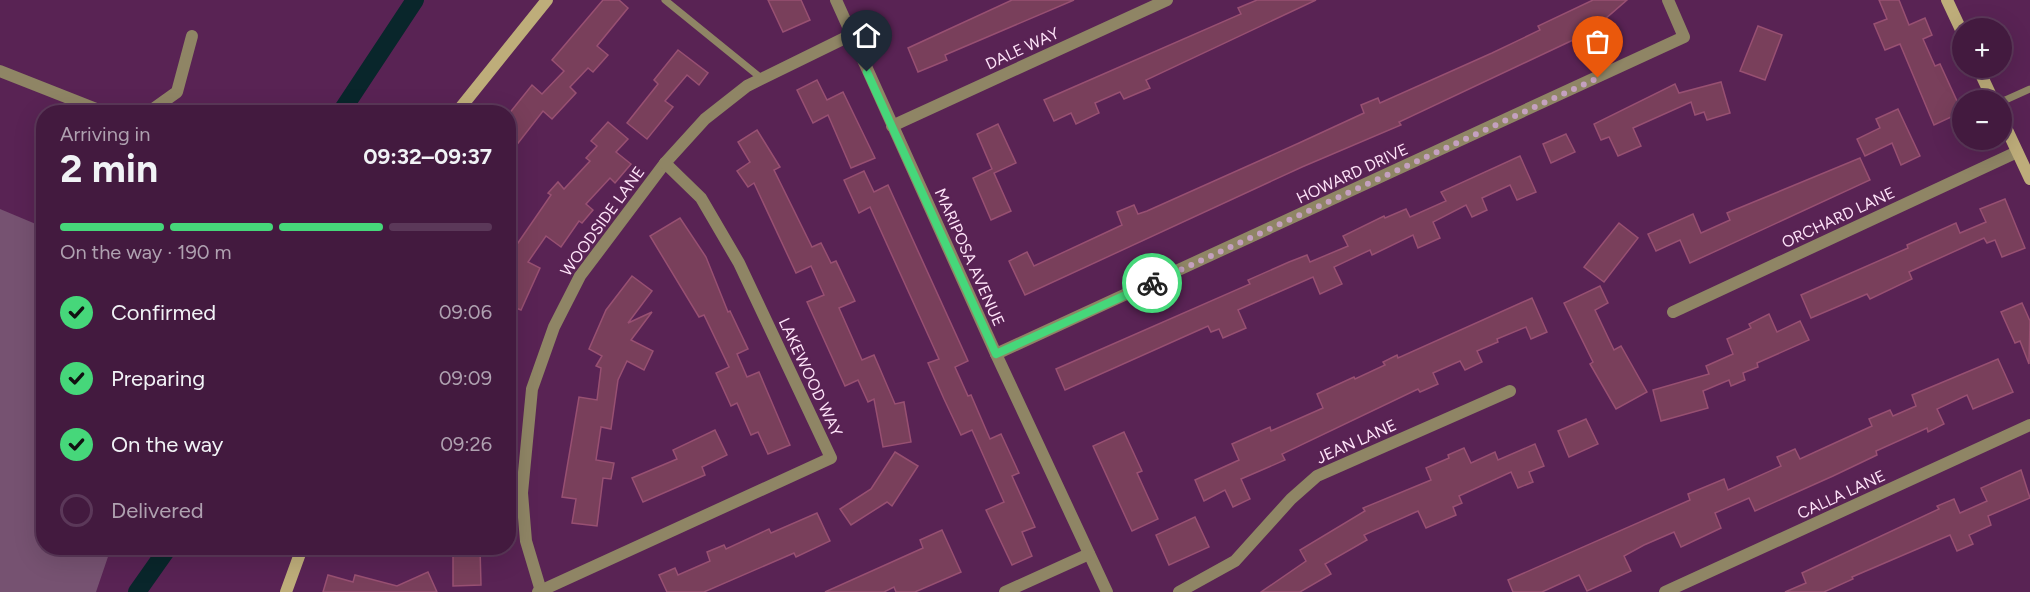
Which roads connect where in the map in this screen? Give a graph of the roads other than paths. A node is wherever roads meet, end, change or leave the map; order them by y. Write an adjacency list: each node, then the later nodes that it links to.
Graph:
1 (547, 0): 16 (street)
2 (665, 0): 11 (lane)
3 (1167, 0): 17 (street, DALE WAY)
4 (1668, 0): 23 (street, HOWARD DRIVE)
5 (1947, 0): 7 (street)
6 (841, 2): 8 (street, MARIPOSA AVENUE)
7 (1955, 18)
8 (851, 35): 11 (street, WOODSIDE LANE); 17 (street, MARIPOSA AVENUE)
9 (192, 36): 15 (street)
10 (0, 71): 14 (street)
11 (761, 78): 20 (street, WOODSIDE LANE)
12 (2030, 89): 13 (lane)
13 (2012, 97)
14 (86, 105)
15 (159, 105)
16 (463, 105)
17 (892, 126): 23 (street, MARIPOSA AVENUE)
18 (2012, 141): 19 (street)
19 (2017, 152): 21 (street); 22 (street, ORCHARD LANE)
20 (665, 163): 28 (street, WOODSIDE LANE); 28 (street, LAKEWOOD WAY)
21 (2030, 179)
22 (1673, 312)
23 (996, 354): 26 (street, MARIPOSA AVENUE)
24 (1510, 391): 32 (street, JEAN LANE)
25 (2030, 425): 33 (street, CALLA LANE)
26 (1089, 554): 30 (street); 31 (street, MARIPOSA AVENUE)
27 (299, 555): 29 (street)
28 (539, 591)
29 (286, 592)
30 (1005, 592)
31 (1107, 592)
32 (1179, 592)
33 (1665, 592)

